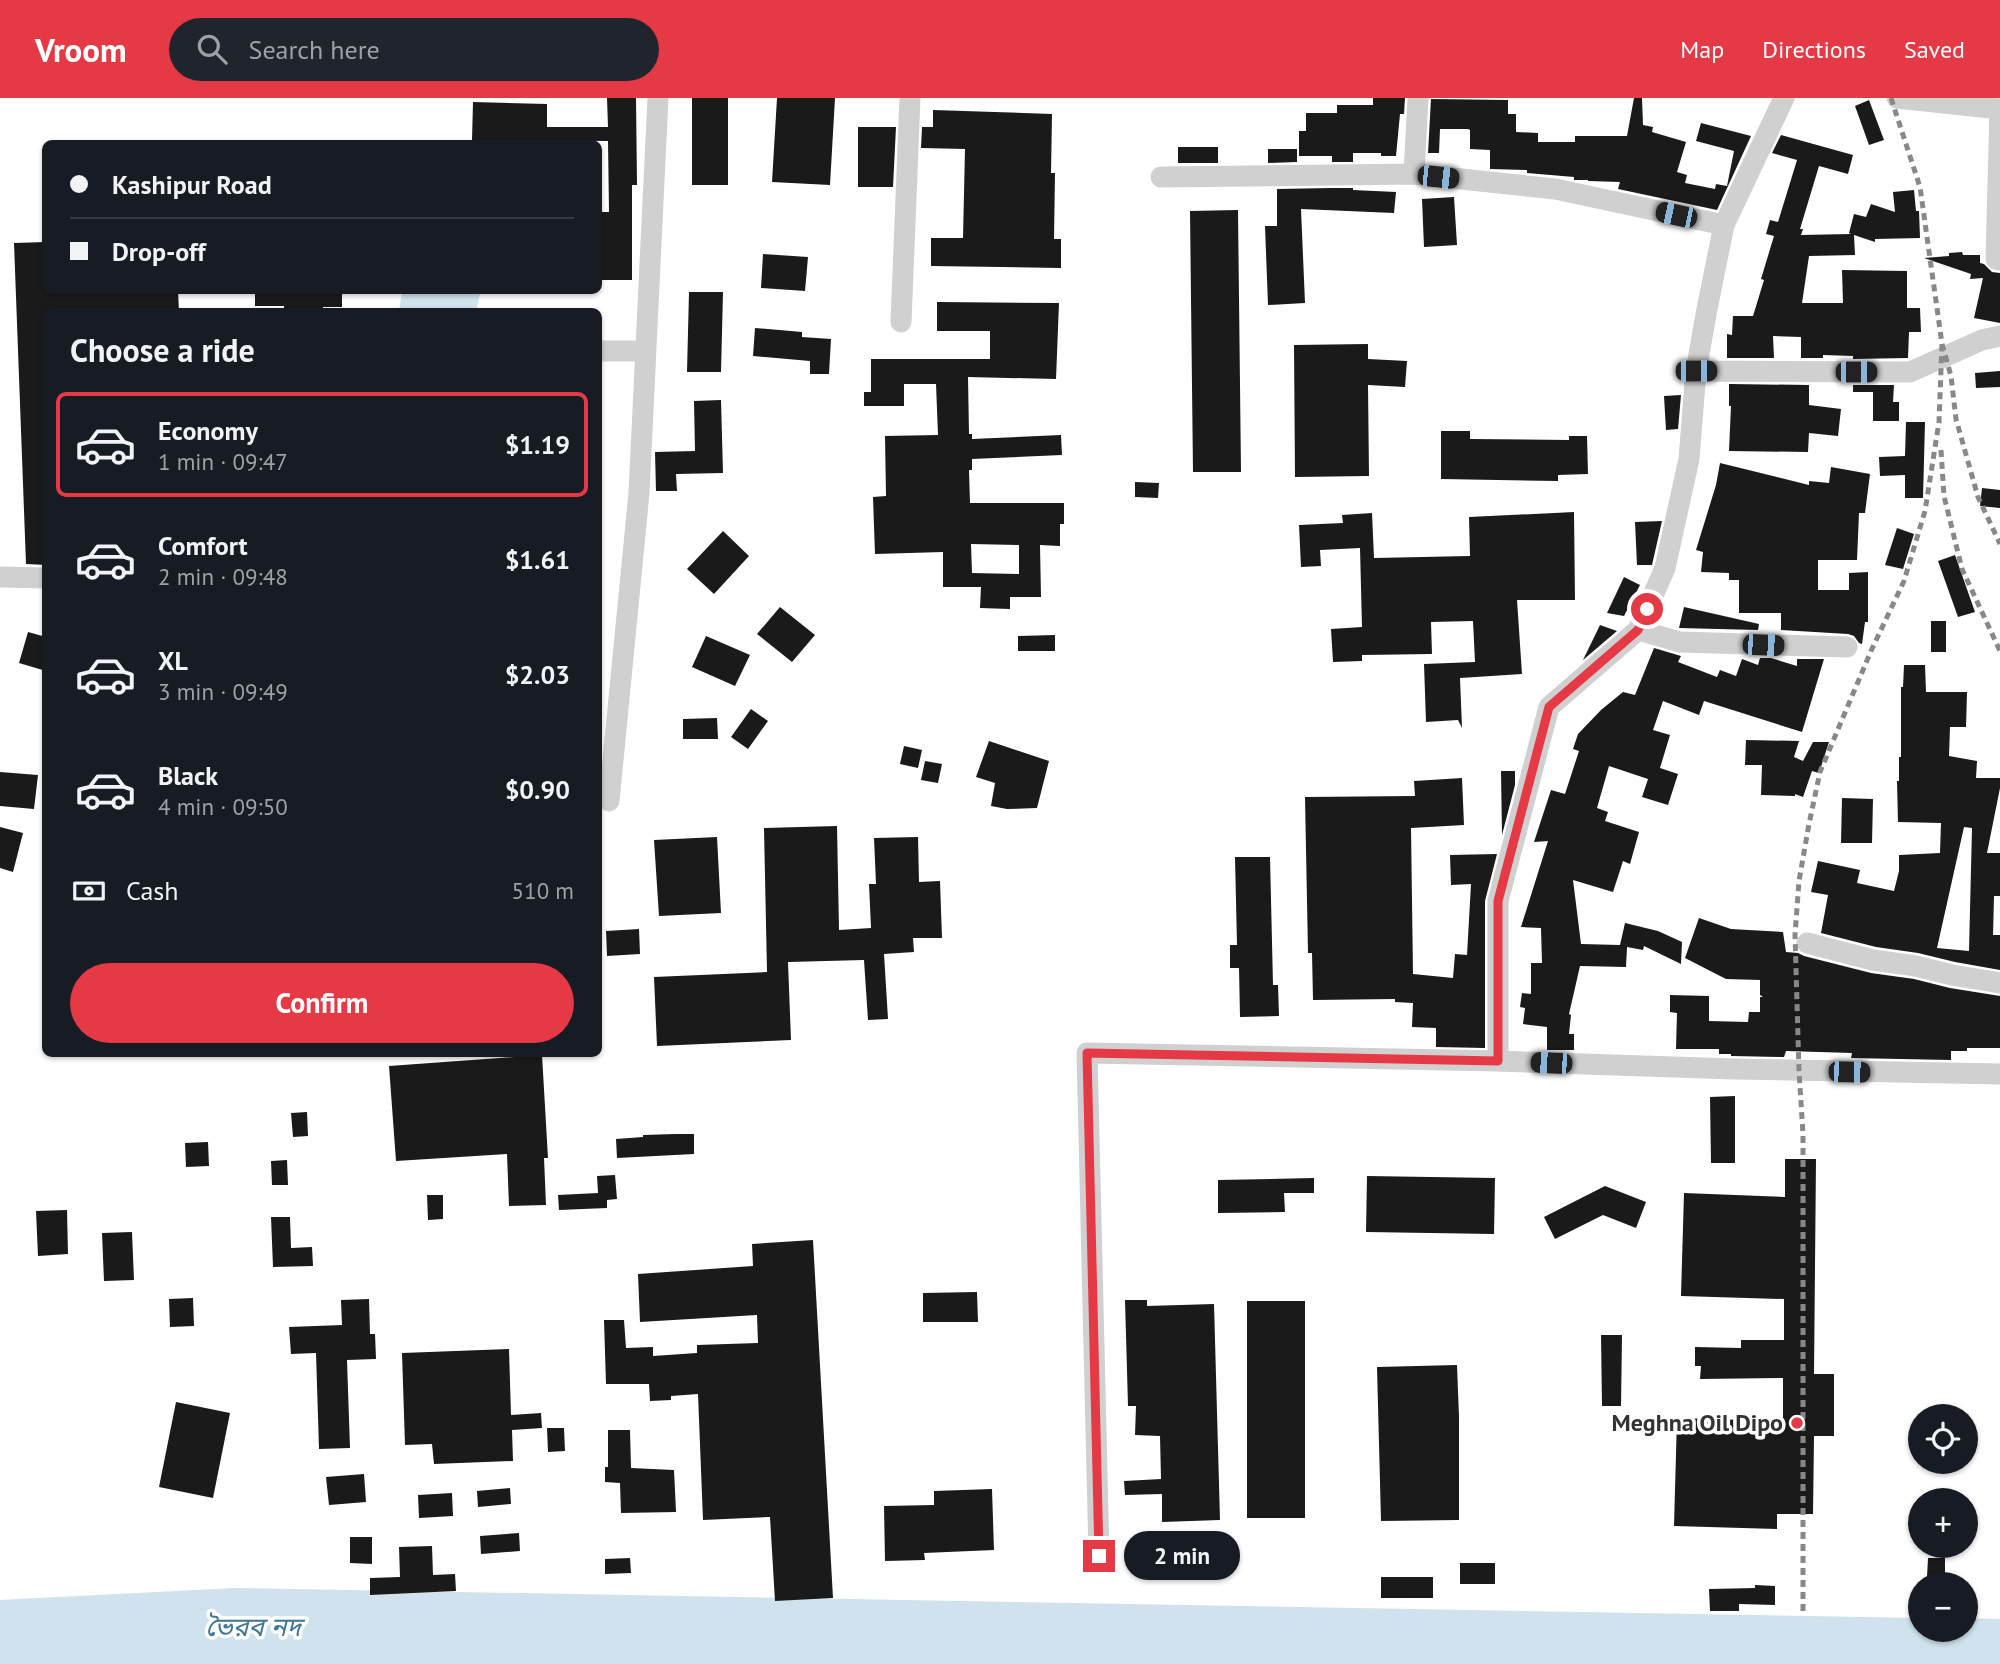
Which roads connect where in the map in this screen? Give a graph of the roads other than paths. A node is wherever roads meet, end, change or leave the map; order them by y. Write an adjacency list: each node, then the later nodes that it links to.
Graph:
1 (658, 98): 13 (street)
2 (910, 98): 10 (street)
3 (1418, 98): 6 (street)
4 (1784, 98): 8 (street)
5 (1897, 98): 9 (street)
6 (1414, 174): 7 (street); 8 (street)
7 (1161, 177)
8 (1724, 225): 14 (street)
9 (2000, 260)
10 (901, 322)
11 (2000, 336): 14 (street)
12 (602, 351): 13 (street)
13 (645, 351): 19 (street)
14 (1696, 371): 17 (street)
15 (0, 578): 16 (street)
16 (42, 578)
17 (1638, 630): 18 (street); 22 (street)
18 (1847, 648)
19 (609, 801)
20 (1807, 943): 21 (street)
21 (2000, 983)
22 (1498, 1061): 23 (street); 24 (street)
23 (2000, 1074)
24 (1099, 1556)

